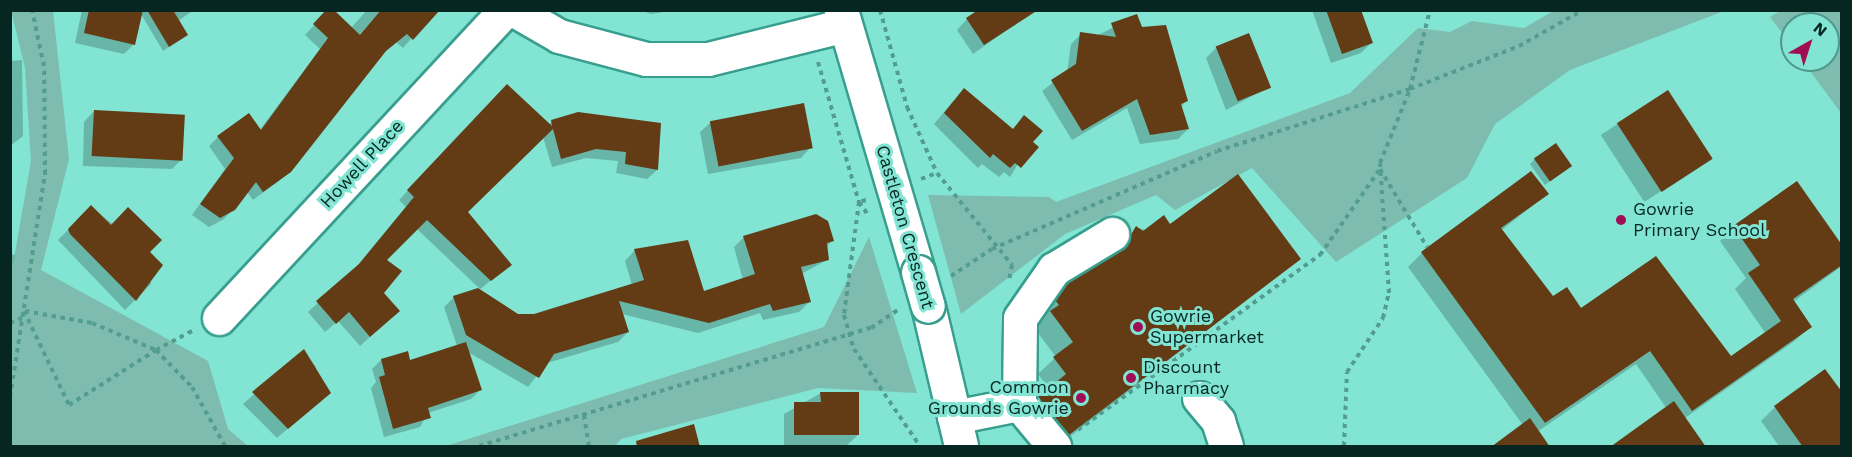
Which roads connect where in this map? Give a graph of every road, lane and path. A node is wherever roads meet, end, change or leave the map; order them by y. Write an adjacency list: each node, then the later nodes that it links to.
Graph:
1 (32, 10): 17 (path)
2 (505, 10): 19 (street, Howell Place)
3 (514, 10): 8 (street)
4 (880, 10): 11 (path)
5 (1430, 10): 9 (path)
6 (1582, 10): 9 (path)
7 (843, 18): 8 (street); 12 (street, Castleton Crescent)
8 (810, 35): 13 (path)
9 (1410, 89): 10 (path)
10 (1380, 169): 15 (path); 27 (path); 32 (path)
11 (937, 173): 12 (path); 16 (path)
12 (894, 189): 13 (path); 26 (street, Castleton Crescent, bridge)
13 (860, 202): 30 (path)
14 (1112, 234): 24 (street)
15 (1427, 247)
16 (1008, 286)
17 (24, 310): 18 (path); 21 (path); 21 (path)
18 (23, 318): 20 (path); 22 (path)
19 (219, 318): 21 (path)
20 (10, 323)
21 (156, 350): 28 (path)
22 (10, 398)
23 (1199, 398): 31 (street)
24 (1019, 404): 26 (street); 27 (street)
25 (584, 415): 29 (path)
26 (957, 432)
27 (1065, 440)
28 (225, 447)
29 (589, 447)
30 (920, 447)
31 (1226, 447)
32 (1344, 447)

